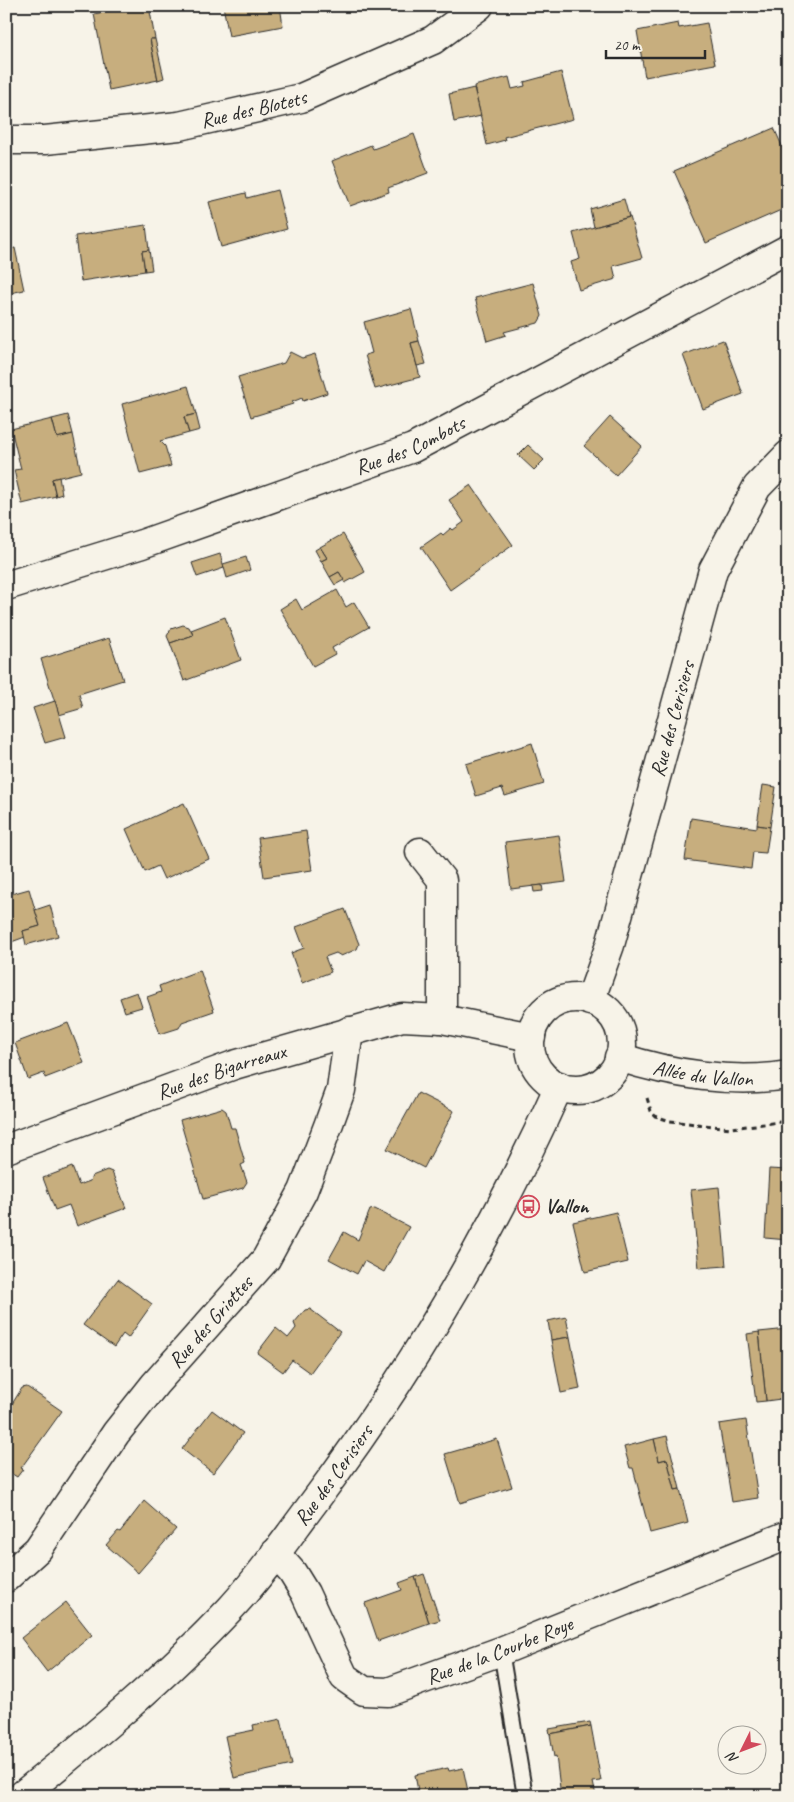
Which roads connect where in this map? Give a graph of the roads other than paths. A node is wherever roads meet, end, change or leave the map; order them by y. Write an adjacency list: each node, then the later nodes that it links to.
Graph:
1 (479, 6): 2 (street, Rue des Blotets)
2 (6, 140)
3 (788, 249): 5 (street, Rue des Combots)
4 (788, 455): 7 (street, Rue des Cerisiers)
5 (6, 586)
6 (420, 852): 8 (street)
7 (590, 1001): 10 (street); 11 (street)
8 (442, 1019): 9 (street, Rue des Bigarreaux); 10 (street, Rue des Bigarreaux)
9 (349, 1031): 14 (street, Rue des Bigarreaux); 17 (street, Rue des Griottes)
10 (530, 1037): 13 (street)
11 (619, 1057): 12 (street, Allée du Vallon); 13 (street)
12 (788, 1075)
13 (559, 1086): 16 (street, Rue des Cerisiers)
14 (6, 1149)
15 (788, 1535): 18 (street, Rue de la Courbe Roye)
16 (275, 1554): 18 (street, Rue de la Courbe Roye); 19 (street, Rue des Cerisiers)
17 (6, 1578)
18 (500, 1651): 20 (lane)
19 (21, 1796)
20 (525, 1796)

